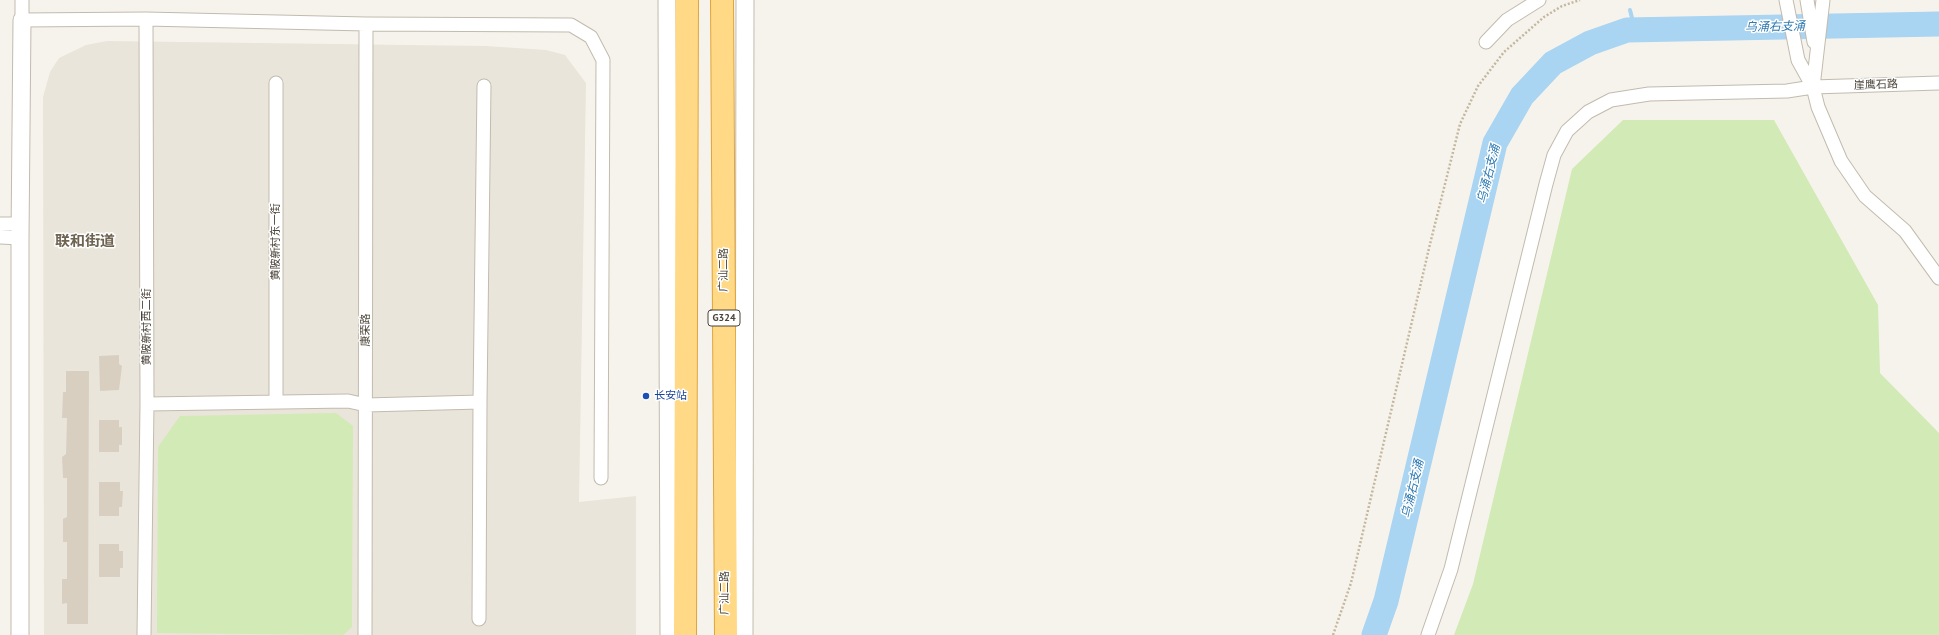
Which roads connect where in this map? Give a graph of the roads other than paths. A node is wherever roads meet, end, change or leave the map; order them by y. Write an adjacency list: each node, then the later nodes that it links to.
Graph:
1 (22, 0): 11 (street)
2 (667, 0): 32 (street)
3 (687, 0): 33 (highway)
4 (722, 0): 34 (highway, 广汕二路 / G324)
5 (745, 0): 35 (street)
6 (1539, 0): 13 (street)
7 (1786, 0): 18 (street)
8 (1807, 0): 14 (street)
9 (1823, 0): 14 (street)
10 (146, 19): 11 (street); 12 (street); 25 (street, 黄陂新村西二街)
11 (22, 20): 20 (street)
12 (366, 24): 26 (street, 康荣路); 27 (street)
13 (1486, 42)
14 (1817, 58): 18 (street)
15 (276, 83): 23 (street, 黄陂新村东一街)
16 (1939, 83): 18 (street, 崖鹰石路)
17 (484, 86): 24 (street)
18 (1814, 87): 22 (street); 36 (street, 崖鹰石路)
19 (0, 224): 20 (street)
20 (20, 231): 21 (street); 29 (street)
21 (0, 237)
22 (1939, 278)
23 (276, 402): 25 (street); 26 (street)
24 (480, 402): 26 (street); 28 (street)
25 (147, 404): 30 (street, 黄陂新村西二街)
26 (366, 405): 31 (street, 康荣路)
27 (601, 478)
28 (479, 619)
29 (20, 635)
30 (144, 635)
31 (365, 635)
32 (669, 635)
33 (685, 635)
34 (726, 635)
35 (744, 635)
36 (1428, 635)

